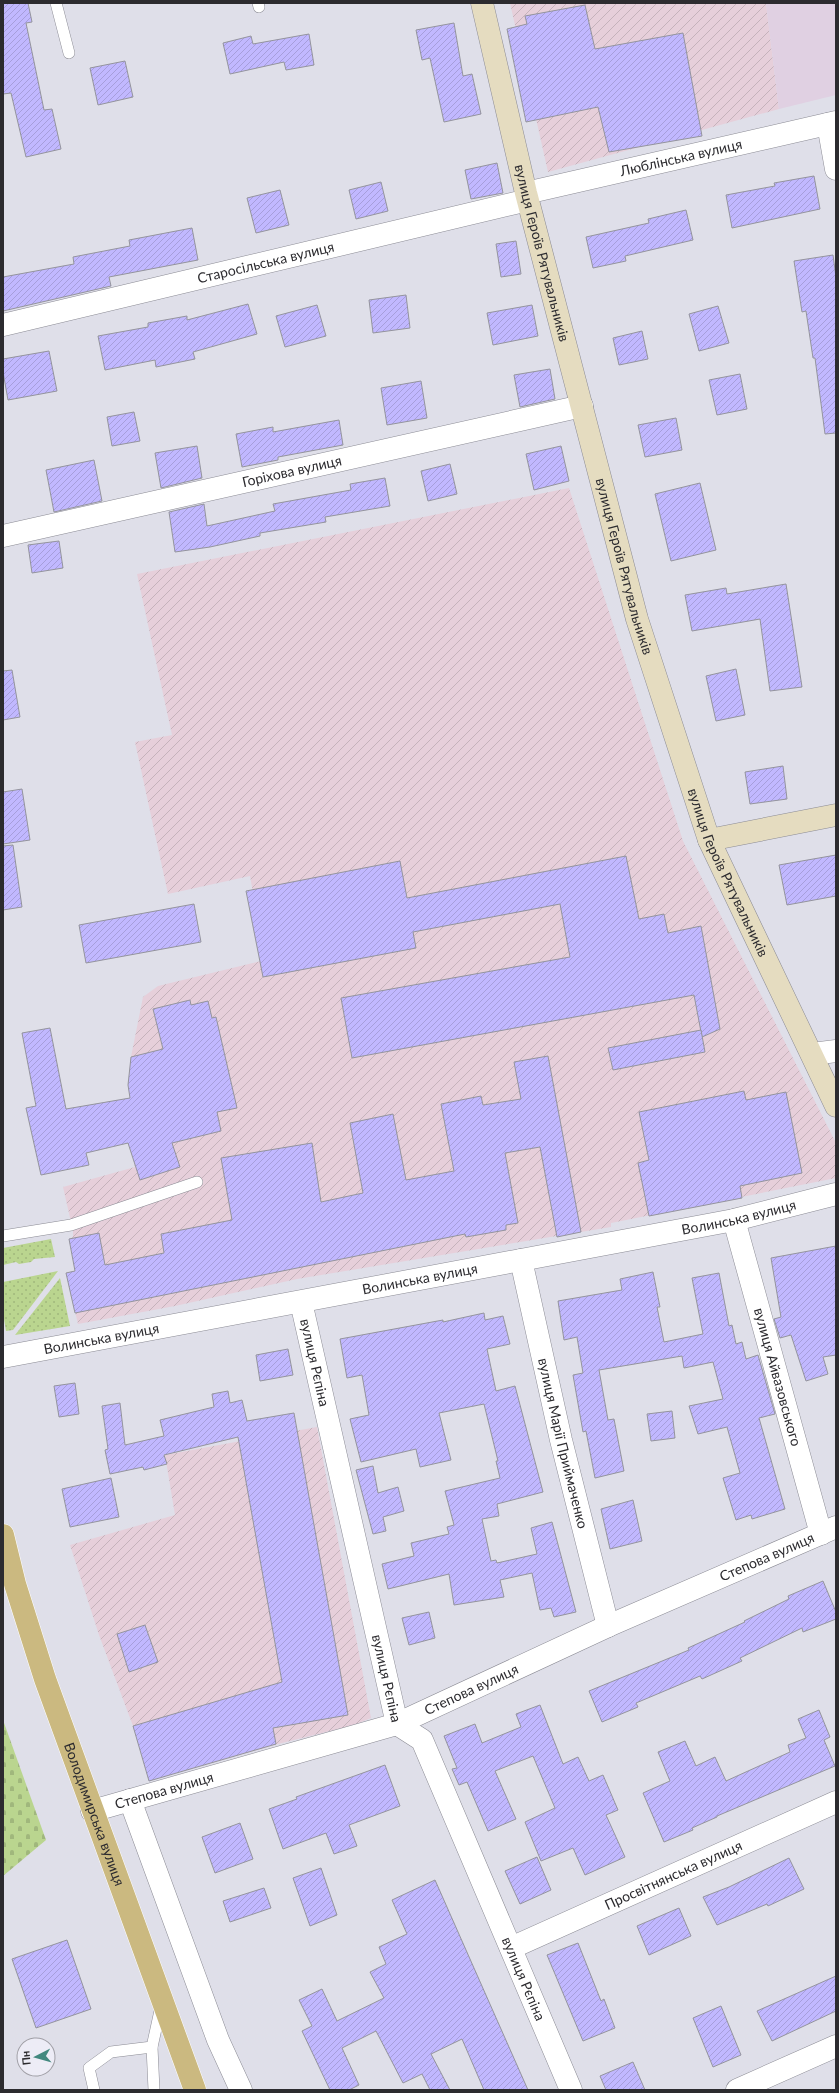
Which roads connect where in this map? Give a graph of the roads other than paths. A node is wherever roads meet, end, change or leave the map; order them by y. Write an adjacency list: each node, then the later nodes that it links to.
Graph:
1 (56, 3): 3 (lane)
2 (482, 3): 6 (street, вулиця Героїв Рятувальників)
3 (69, 53)
4 (832, 123): 5 (street); 6 (street, Люблінська вулиця)
5 (836, 169)
6 (527, 196): 7 (street, Старосільська вулиця); 8 (street, вулиця Героїв Рятувальників)
7 (3, 325)
8 (582, 406): 9 (street, Горіхова вулиця); 11 (street, вулиця Героїв Рятувальників)
9 (3, 536)
10 (836, 814): 11 (street)
11 (709, 840): 13 (street, вулиця Героїв Рятувальників)
12 (836, 1051): 13 (street)
13 (812, 1054): 14 (street, вулиця Героїв Рятувальників)
14 (836, 1106)
15 (197, 1182): 18 (lane)
16 (836, 1194): 17 (street, Волинська вулиця)
17 (734, 1220): 19 (street, Волинська вулиця); 22 (street, вулиця Айвазовського)
18 (3, 1236)
19 (521, 1260): 20 (street, Волинська вулиця); 24 (street, вулиця Марії Приймаченко)
20 (301, 1302): 21 (street, Волинська вулиця); 25 (street, вулиця Рєпіна)
21 (3, 1357)
22 (828, 1530): 24 (street, Степова вулиця)
23 (3, 1536): 28 (main road, Володимирська вулиця)
24 (608, 1626): 25 (street, Степова вулиця)
25 (397, 1724): 26 (street, Степова вулиця); 29 (street, вулиця Рєпіна)
26 (130, 1800): 28 (street, Степова вулиця); 36 (street)
27 (836, 1802): 29 (street, Просвітнянська вулиця)
28 (92, 1811): 30 (main road, Володимирська вулиця)
29 (511, 1948): 37 (street, вулиця Рєпіна)
30 (162, 2001): 32 (lane); 35 (main road, Володимирська вулиця)
31 (836, 2046): 38 (street)
32 (152, 2047): 33 (lane); 34 (lane)
33 (94, 2090)
34 (154, 2090)
35 (195, 2090)
36 (241, 2090)
37 (571, 2090)
38 (736, 2090)

